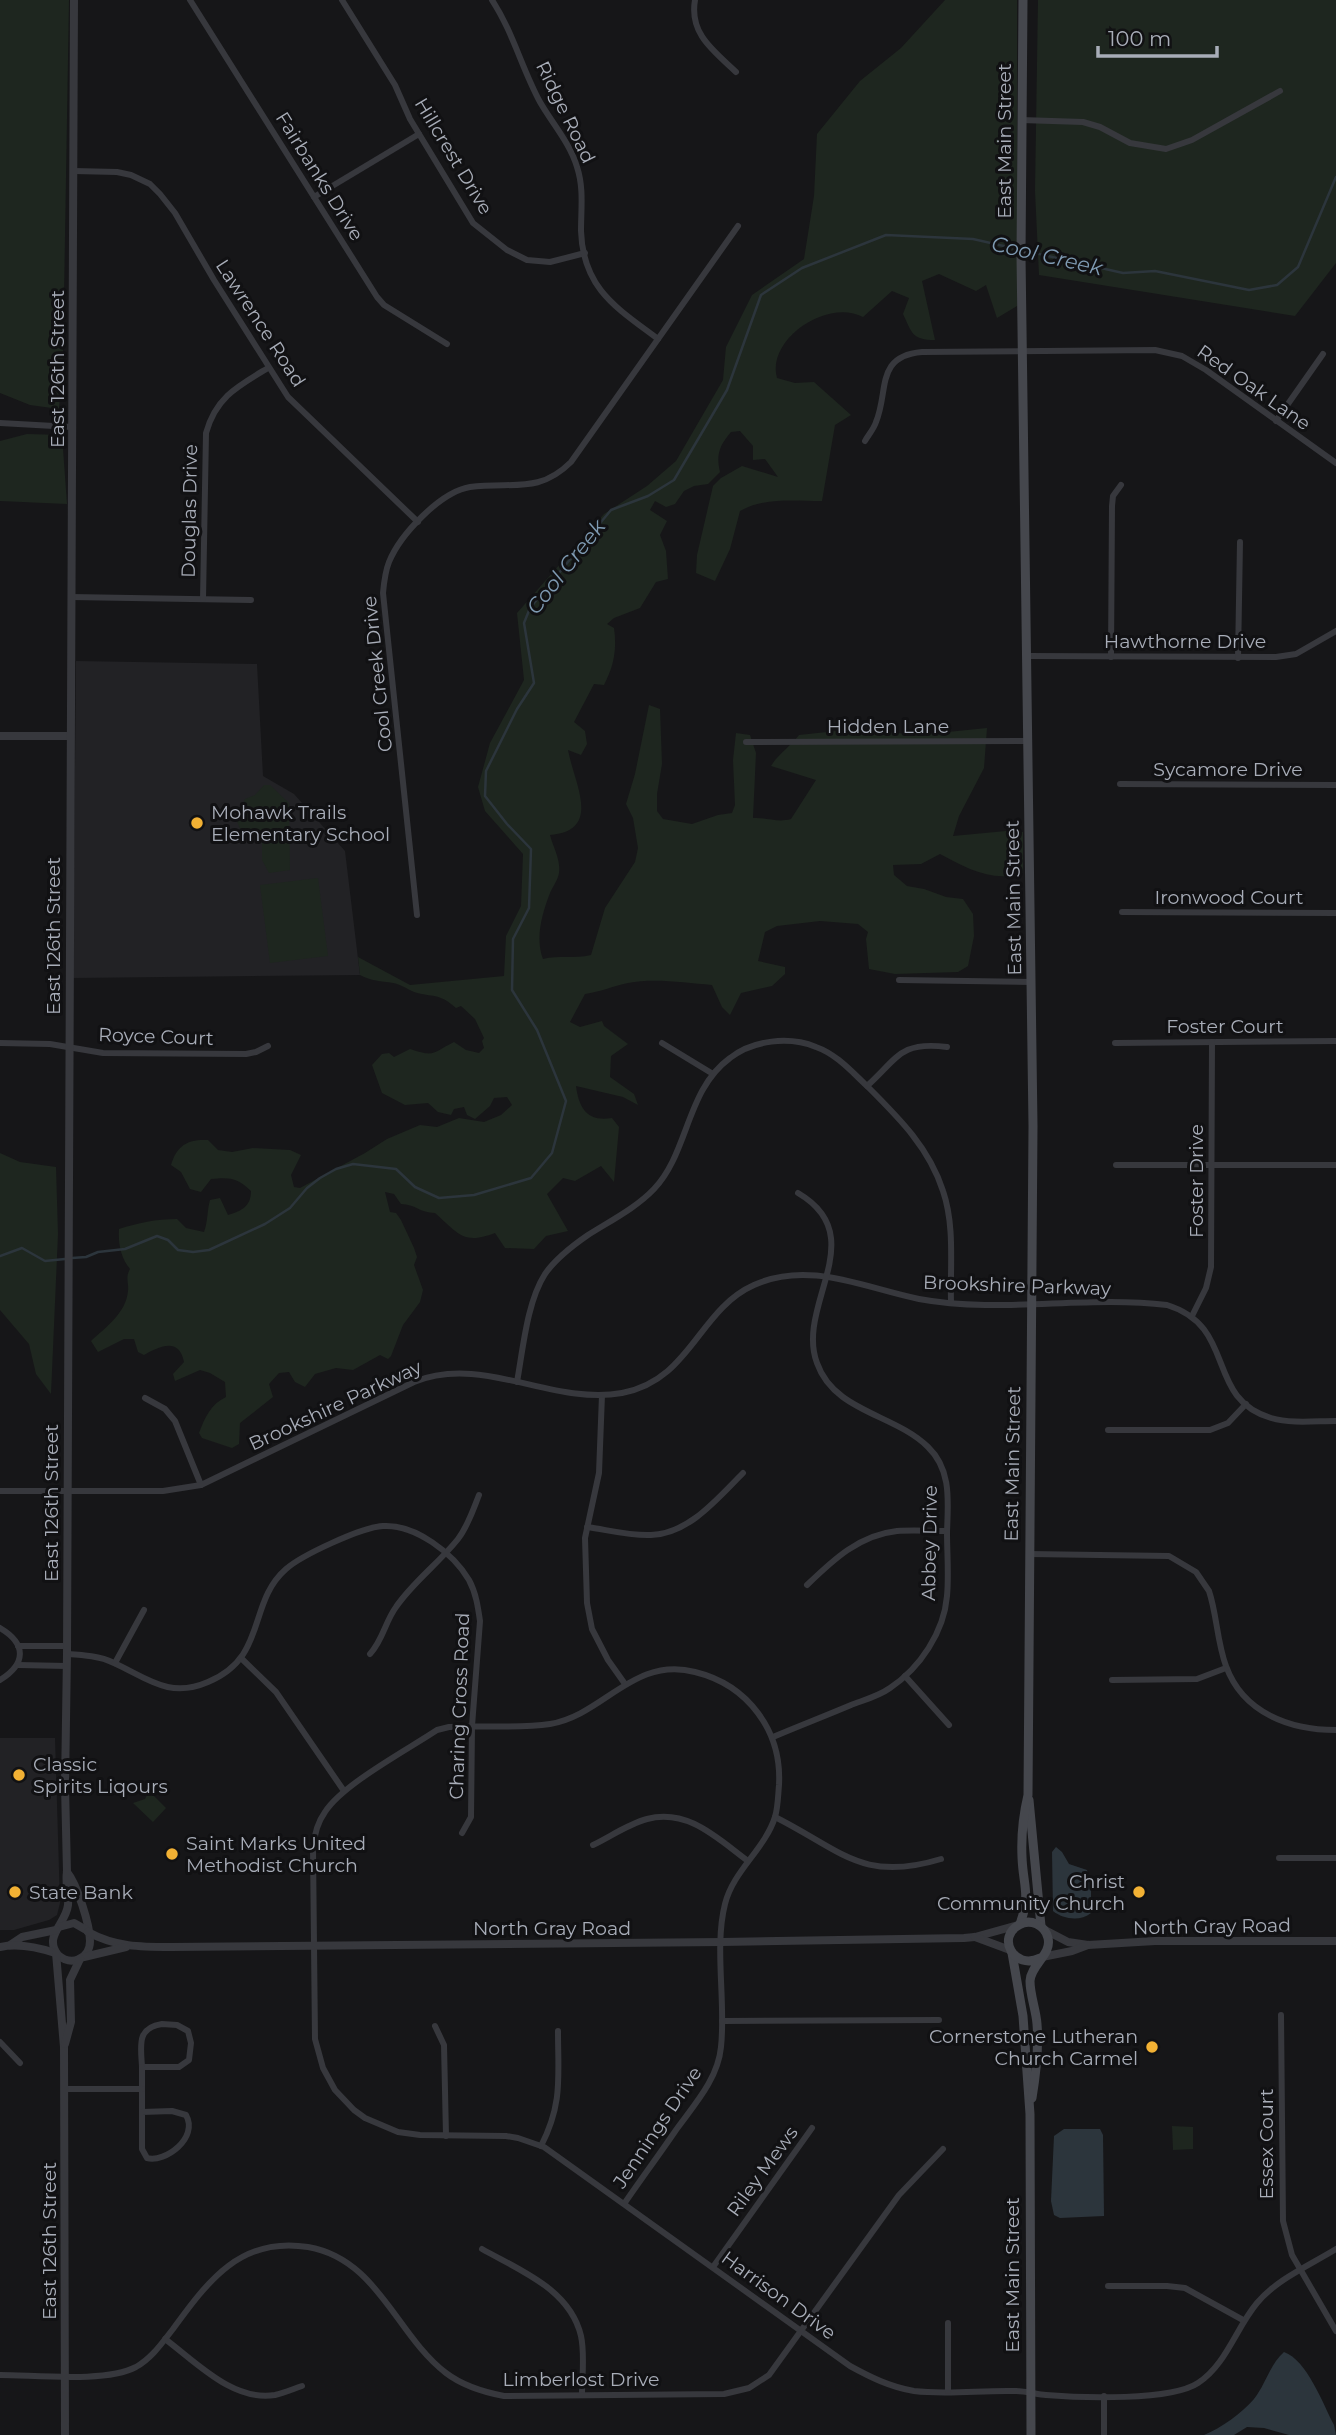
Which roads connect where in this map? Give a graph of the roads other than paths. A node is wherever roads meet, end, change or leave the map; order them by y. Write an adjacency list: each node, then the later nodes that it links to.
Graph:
1 (74, 0): 11 (street, East 126th Street)
2 (190, 0): 12 (street, Fairbanks Drive)
3 (342, 0): 10 (street, Hillcrest Drive)
4 (492, 0): 14 (street, Ridge Road)
5 (695, 0): 7 (street)
6 (1023, 0): 9 (main road, East Main Street)
7 (736, 72)
8 (1280, 91): 9 (street)
9 (1021, 120): 17 (main road, East Main Street)
10 (419, 134): 12 (street); 14 (street, Hillcrest Drive)
11 (74, 171): 19 (street, Lawrence Road); 22 (street, East 126th Street)
12 (314, 197): 16 (street, Fairbanks Drive)
13 (738, 226): 15 (street, Cool Creek Drive)
14 (585, 253): 15 (street, Ridge Road)
15 (658, 339): 26 (street, Cool Creek Drive)
16 (447, 344)
17 (1022, 350): 20 (street, Red Oak Lane); 23 (street, Red Oak Lane); 32 (main road, East Main Street)
18 (1323, 354): 20 (street)
19 (268, 368): 26 (street, Lawrence Road); 29 (street, Douglas Drive)
20 (1276, 421): 24 (street, Red Oak Lane)
21 (0, 423): 22 (street)
22 (72, 427): 28 (street, East 126th Street)
23 (865, 441)
24 (1336, 463)
25 (1121, 485): 33 (street)
26 (418, 522): 43 (street, Cool Creek Drive)
27 (1240, 542): 34 (street)
28 (71, 597): 29 (street); 36 (street, East 126th Street)
29 (203, 599): 30 (street)
30 (251, 600)
31 (1336, 631): 34 (street, Hawthorne Drive)
32 (1027, 656): 33 (street, Hawthorne Drive); 37 (main road, East Main Street)
33 (1111, 657): 34 (street, Hawthorne Drive)
34 (1238, 658)
35 (0, 736): 36 (street)
36 (70, 736): 51 (street, East 126th Street)
37 (1029, 741): 38 (street, Hidden Lane); 45 (main road, East Main Street)
38 (746, 742)
39 (1120, 784): 40 (street, Sycamore Drive)
40 (1336, 785)
41 (1122, 912): 42 (street, Ironwood Court)
42 (1336, 913)
43 (417, 915)
44 (900, 980): 45 (street)
45 (1032, 982): 62 (main road, East Main Street)
46 (1336, 1041): 48 (street, Foster Court)
47 (1115, 1042): 48 (street, Foster Court)
48 (1212, 1042): 57 (street, Foster Drive)
49 (0, 1043): 51 (street, Royce Court)
50 (662, 1043): 54 (street)
51 (69, 1046): 52 (street, Royce Court); 73 (street, East 126th Street)
52 (268, 1046)
53 (947, 1047): 55 (street)
54 (713, 1074): 55 (street); 64 (street)
55 (867, 1086): 61 (street)
56 (1116, 1165): 57 (street)
57 (1212, 1165): 58 (street); 63 (street, Foster Drive)
58 (1336, 1165)
59 (798, 1193): 60 (street, Abbey Drive)
60 (827, 1276): 61 (street, Brookshire Parkway); 65 (street, Brookshire Parkway); 76 (street, Abbey Drive)
61 (951, 1302): 62 (street, Brookshire Parkway)
62 (1031, 1303): 63 (street, Brookshire Parkway); 78 (main road, East Main Street)
63 (1192, 1316): 67 (street)
64 (517, 1381): 65 (street, Brookshire Parkway); 71 (street, Brookshire Parkway)
65 (602, 1395): 75 (street)
66 (145, 1398): 71 (street)
67 (1246, 1404): 68 (street); 69 (street)
68 (1336, 1421)
69 (1108, 1430)
70 (743, 1473): 75 (street)
71 (201, 1485): 73 (street, Brookshire Parkway)
72 (0, 1491): 73 (street, Brookshire Parkway)
73 (67, 1491): 83 (street, East 126th Street)
74 (479, 1495): 77 (street)
75 (587, 1527): 93 (street)
76 (947, 1531): 79 (street); 90 (street, Abbey Drive)
77 (446, 1554): 84 (street); 85 (street, Charing Cross Road); 95 (street, Charing Cross Road)
78 (1029, 1554): 89 (street); 99 (main road, East Main Street)
79 (807, 1585)
80 (144, 1610): 86 (street)
81 (0, 1628): 82 (street)
82 (18, 1646): 83 (street, Charing Cross Road); 87 (street)
83 (67, 1650): 86 (street, Charing Cross Road); 88 (street, East 126th Street)
84 (370, 1654)
85 (241, 1658): 86 (street, Charing Cross Road); 98 (street)
86 (116, 1663)
87 (18, 1665): 88 (street); 91 (street)
88 (67, 1666): 107 (street, East 126th Street)
89 (1226, 1668): 92 (street); 96 (street)
90 (905, 1676): 94 (street); 97 (street, Abbey Drive)
91 (0, 1680)
92 (1112, 1680)
93 (625, 1684): 95 (street); 97 (street)
94 (949, 1724)
95 (472, 1726): 98 (street); 101 (street, Charing Cross Road)
96 (1336, 1730)
97 (773, 1737): 100 (street)
98 (344, 1791): 117 (street, Harrison Drive)
99 (1028, 1795): 108 (main road, East Main Street); 109 (main road, East Main Street)
100 (775, 1817): 105 (street); 106 (street, Jennings Drive)
101 (461, 1833)
102 (593, 1845): 106 (street)
103 (1279, 1858): 104 (street)
104 (1336, 1858)
105 (942, 1859)
106 (748, 1861): 114 (street, Jennings Drive)
107 (67, 1872): 110 (street, East 126th Street); 111 (street, East 126th Street)
108 (1019, 1924): 109 (main road); 112 (street, North Gray Road); 120 (main road)
109 (1043, 1928): 116 (street, North Gray Road); 123 (main road)
110 (57, 1929): 111 (street); 115 (street); 121 (street)
111 (88, 1931): 119 (street, North Gray Road); 122 (street)
112 (975, 1937): 114 (street, North Gray Road); 120 (street, North Gray Road)
113 (1336, 1941): 116 (street, North Gray Road)
114 (722, 1942): 117 (street, North Gray Road); 126 (street, Jennings Drive)
115 (10, 1945): 118 (street); 121 (street)
116 (1088, 1945): 123 (street, North Gray Road)
117 (314, 1946): 119 (street, North Gray Road); 138 (street, Harrison Drive)
118 (0, 1947)
119 (128, 1947): 122 (street, North Gray Road)
120 (1011, 1951): 123 (main road); 136 (main road, East Main Street)
121 (56, 1953): 122 (street); 130 (street, East 126th Street)
122 (82, 1957): 130 (street, East 126th Street)
123 (1041, 1957): 136 (main road, East Main Street)
124 (1281, 2015): 145 (street, Essex Court)
125 (939, 2020): 126 (street)
126 (722, 2021): 141 (street, Jennings Drive)
127 (435, 2026): 138 (street)
128 (558, 2031): 139 (street)
129 (0, 2042): 131 (street)
130 (64, 2047): 133 (street, East 126th Street)
131 (20, 2063)
132 (142, 2067): 132 (street); 134 (street)
133 (64, 2089): 134 (street); 153 (street, East 126th Street)
134 (142, 2089): 135 (street)
135 (142, 2112): 135 (street)
136 (1030, 2114): 156 (main road, East Main Street)
137 (812, 2128): 144 (street, Riley Mews)
138 (446, 2136): 139 (street, Harrison Drive)
139 (541, 2146): 141 (street, Harrison Drive)
140 (943, 2149): 149 (street, Limberlost Drive)
141 (624, 2204): 144 (street, Harrison Drive)
142 (482, 2249): 157 (street)
143 (1336, 2249): 145 (street, Harrison Drive)
144 (713, 2267): 149 (street, Harrison Drive)
145 (1301, 2270): 147 (street, Harrison Drive); 150 (street, Essex Court)
146 (1108, 2286): 147 (street)
147 (1243, 2320): 158 (street, Harrison Drive)
148 (948, 2323): 155 (street)
149 (801, 2331): 155 (street, Harrison Drive); 157 (street, Limberlost Drive)
150 (1336, 2331)
151 (166, 2339): 153 (street, Limberlost Drive); 154 (street); 157 (street, Limberlost Drive)
152 (0, 2375): 153 (street, Limberlost Drive)
153 (65, 2376): 159 (street, East 126th Street)
154 (302, 2386)
155 (948, 2391): 156 (street, Harrison Drive)
156 (1031, 2394): 158 (street, Harrison Drive); 160 (main road, East Main Street)
157 (582, 2395)
158 (1104, 2396): 161 (street)
159 (65, 2435)
160 (1031, 2435)
161 (1104, 2435)

